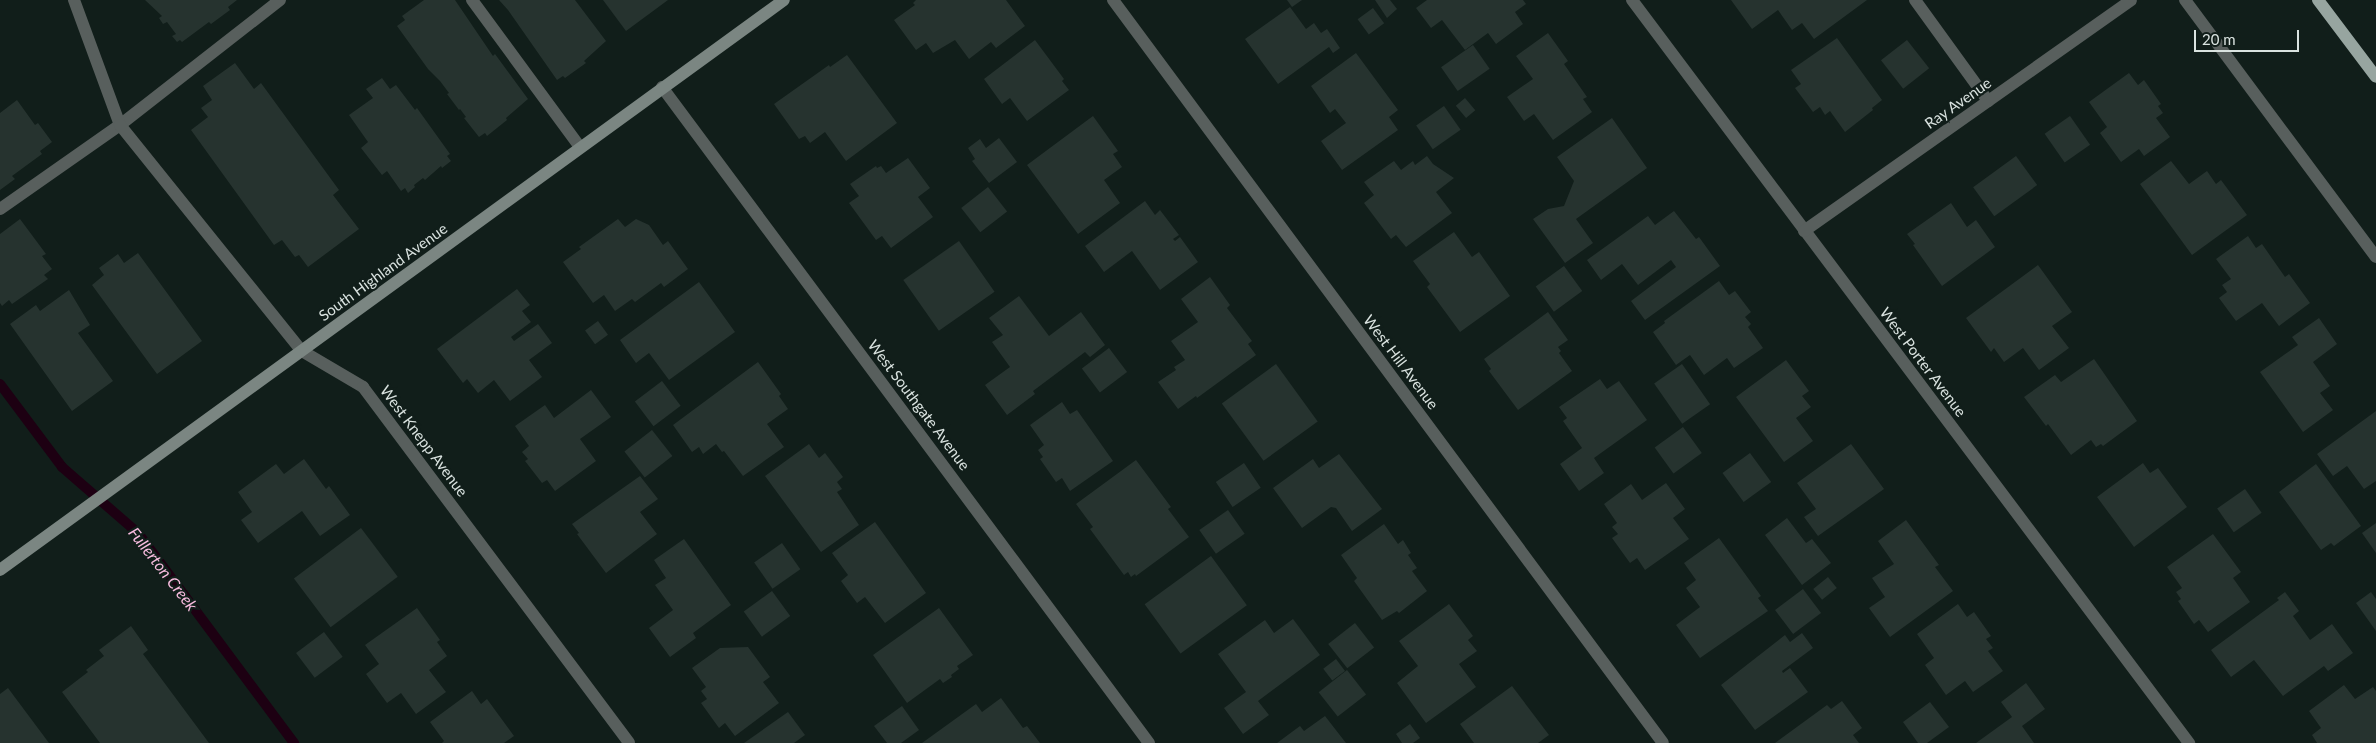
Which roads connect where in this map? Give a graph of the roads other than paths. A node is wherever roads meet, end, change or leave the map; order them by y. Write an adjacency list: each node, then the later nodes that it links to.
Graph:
1 (74, 0): 14 (street, West Knepp Avenue)
2 (280, 0): 14 (street)
3 (472, 0): 15 (street)
4 (784, 0): 12 (street, South Highland Avenue)
5 (1113, 0): 23 (street, West Hill Avenue)
6 (1632, 0): 17 (street, West Porter Avenue)
7 (1915, 0): 13 (street)
8 (2131, 0): 13 (street, Ray Avenue)
9 (2184, 0): 18 (street)
10 (2318, 0): 11 (main road)
11 (2376, 77)
12 (662, 87): 15 (street, South Highland Avenue); 22 (street, West Southgate Avenue)
13 (1988, 102): 17 (street, Ray Avenue)
14 (120, 125): 16 (street); 19 (street, West Knepp Avenue)
15 (580, 147): 19 (street, South Highland Avenue)
16 (0, 209)
17 (1804, 231): 24 (street, West Porter Avenue)
18 (2376, 257)
19 (302, 351): 20 (street, South Highland Avenue); 21 (street, West Knepp Avenue)
20 (0, 570)
21 (629, 743)
22 (1149, 743)
23 (1663, 743)
24 (2189, 743)

